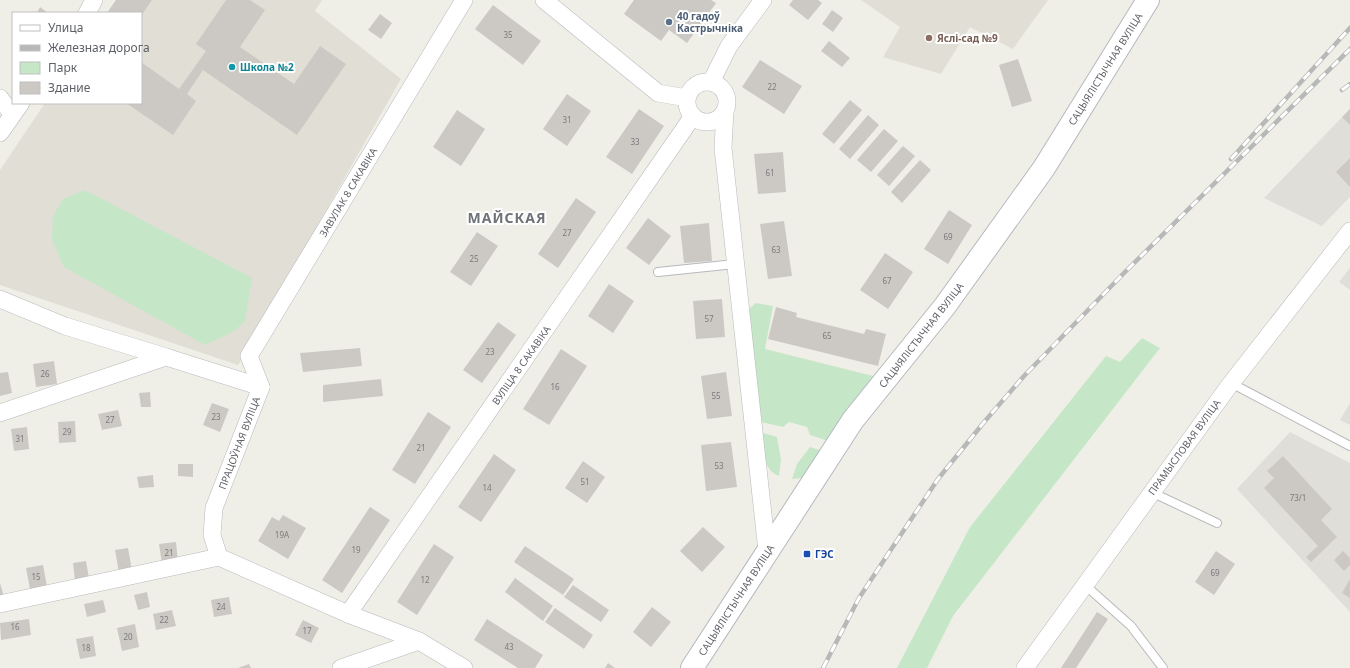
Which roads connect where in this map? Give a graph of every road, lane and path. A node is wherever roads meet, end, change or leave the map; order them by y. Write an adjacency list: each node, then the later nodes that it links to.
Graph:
1 (94, 0): 6 (street)
2 (464, 0): 21 (street, ЗАВУЛАК 8 САКАВІКА)
3 (544, 0): 9 (street)
4 (763, 0): 7 (street)
5 (1148, 0): 26 (street, САЦЫЯЛІСТЫЧНАЯ ВУЛІЦА)
6 (88, 12)
7 (711, 82): 9 (street); 11 (street)
8 (0, 98): 10 (street)
9 (687, 98): 12 (street)
10 (17, 109): 13 (street)
11 (725, 111): 12 (street); 14 (street)
12 (695, 118): 14 (street); 30 (street, ВУЛІЦА 8 САКАВІКА)
13 (0, 134)
14 (723, 148): 16 (street)
15 (1350, 231): 20 (street, ПРАМЫСЛОВАЯ ВУЛІЦА)
16 (735, 264): 17 (lane); 26 (street)
17 (658, 272)
18 (0, 299): 19 (street, ПРАЦОЎНАЯ ВУЛІЦА)
19 (166, 357): 21 (street, ПРАЦОЎНАЯ ВУЛІЦА); 22 (street)
20 (1231, 383): 23 (lane); 24 (street, ПРАМЫСЛОВАЯ ВУЛІЦА)
21 (261, 387): 27 (street, ПРАЦОЎНАЯ ВУЛІЦА)
22 (0, 413)
23 (1350, 446)
24 (1151, 492): 25 (lane); 28 (street, ПРАМЫСЛОВАЯ ВУЛІЦА)
25 (1217, 523)
26 (767, 551): 34 (street, САЦЫЯЛІСТЫЧНАЯ ВУЛІЦА)
27 (219, 557): 29 (street); 30 (street)
28 (1084, 584): 35 (street, ПРАМЫСЛОВАЯ ВУЛІЦА); 36 (lane)
29 (0, 604)
30 (348, 614): 31 (street)
31 (419, 641): 32 (street); 33 (street)
32 (341, 668)
33 (464, 668)
34 (692, 668)
35 (1024, 668)
36 (1163, 668)

